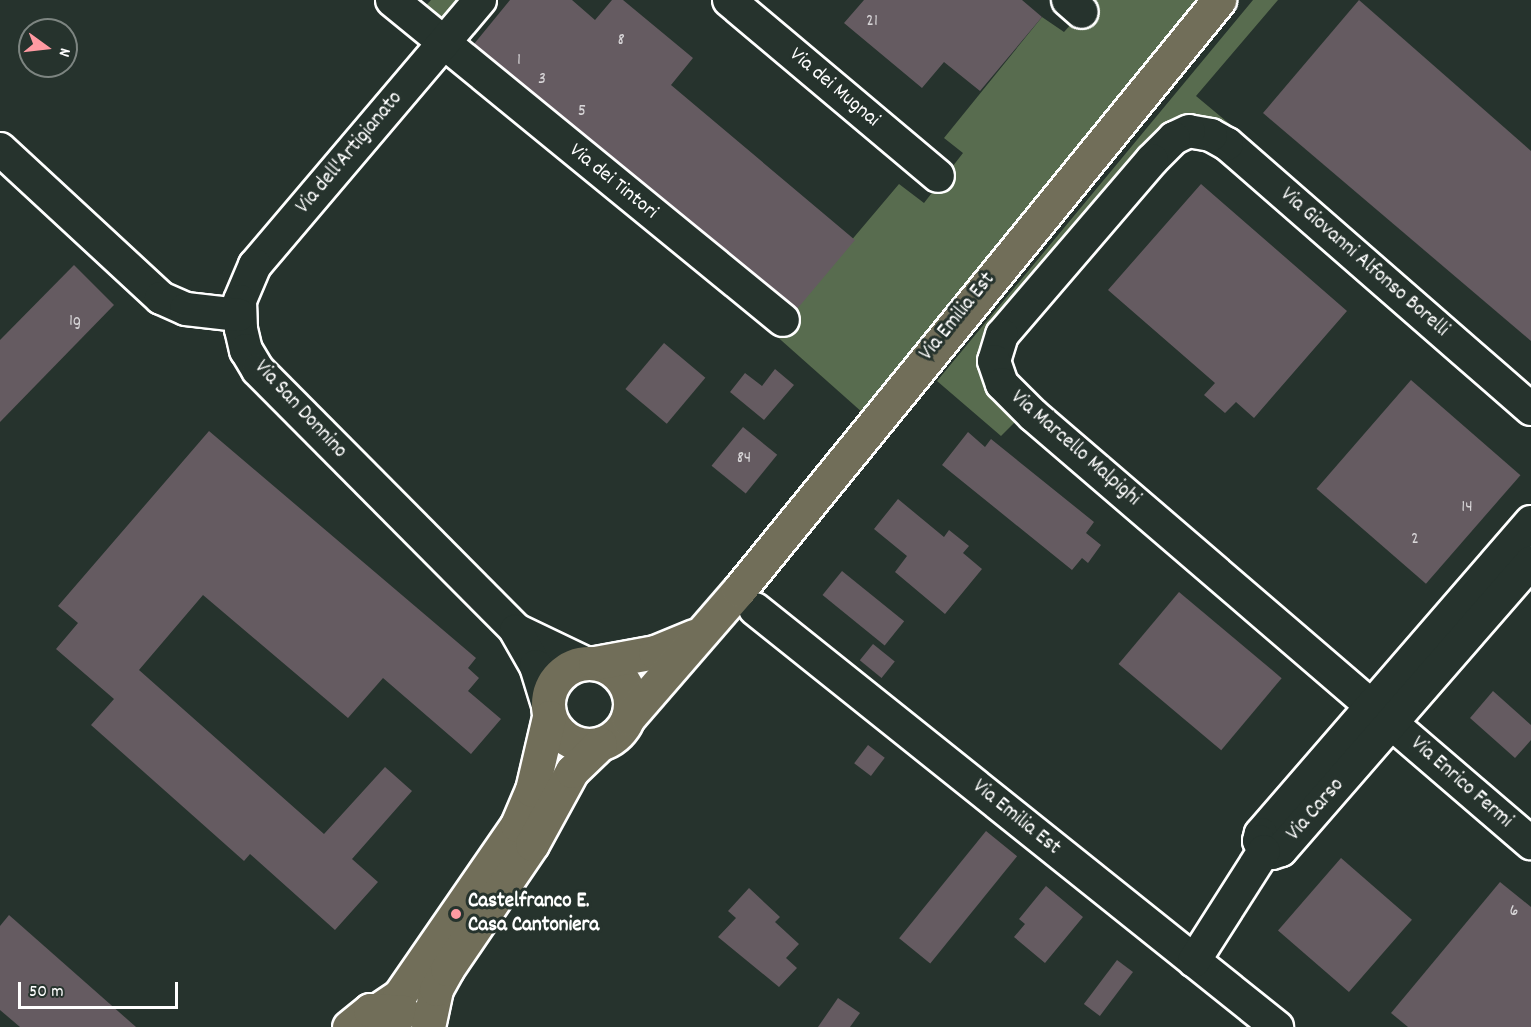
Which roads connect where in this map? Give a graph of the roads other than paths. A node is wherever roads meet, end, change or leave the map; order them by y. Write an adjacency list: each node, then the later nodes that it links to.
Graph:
1 (392, 0): 5 (street, Via dei Tintori)
2 (480, 0): 5 (street, Via dell'Artigianato)
3 (729, 0): 8 (street, Via dei Mugnai)
4 (1219, 0): 16 (main road, Via Emilia Est)
5 (443, 43): 9 (street, Via dell'Artigianato); 10 (street, Via dei Tintori)
6 (1190, 131): 11 (street, Via Giovanni Alfonso Borelli); 19 (street, Via Marcello Malpighi)
7 (0, 149): 9 (street)
8 (938, 177)
9 (239, 315): 15 (street, Via San Donnino)
10 (783, 320)
11 (1531, 409)
12 (1531, 522): 19 (street, Via Carso)
13 (1531, 562): 19 (street, Via Carso)
14 (755, 609): 23 (street, Via Emilia Est)
15 (516, 630): 17 (street, Via San Donnino); 18 (street, Via San Donnino)
16 (698, 634): 17 (main road, Via Emilia Est); 20 (main road, Via Emilia Est)
17 (589, 662): 18 (main road, Via Emilia Est); 20 (main road)
18 (548, 709): 21 (main road); 24 (main road, Via Emilia Est)
19 (1382, 714): 22 (street, Via Enrico Fermi); 23 (street, Via Carso)
20 (628, 718): 21 (main road, Via Emilia Est)
21 (600, 744): 27 (main road, Via Emilia Est)
22 (1531, 843)
23 (1194, 961): 28 (street, Via Emilia Est)
24 (381, 1008): 25 (main road, Via Emilia Est); 26 (main road)
25 (349, 1027)
26 (422, 1027)
27 (428, 1027)
28 (1277, 1027)

